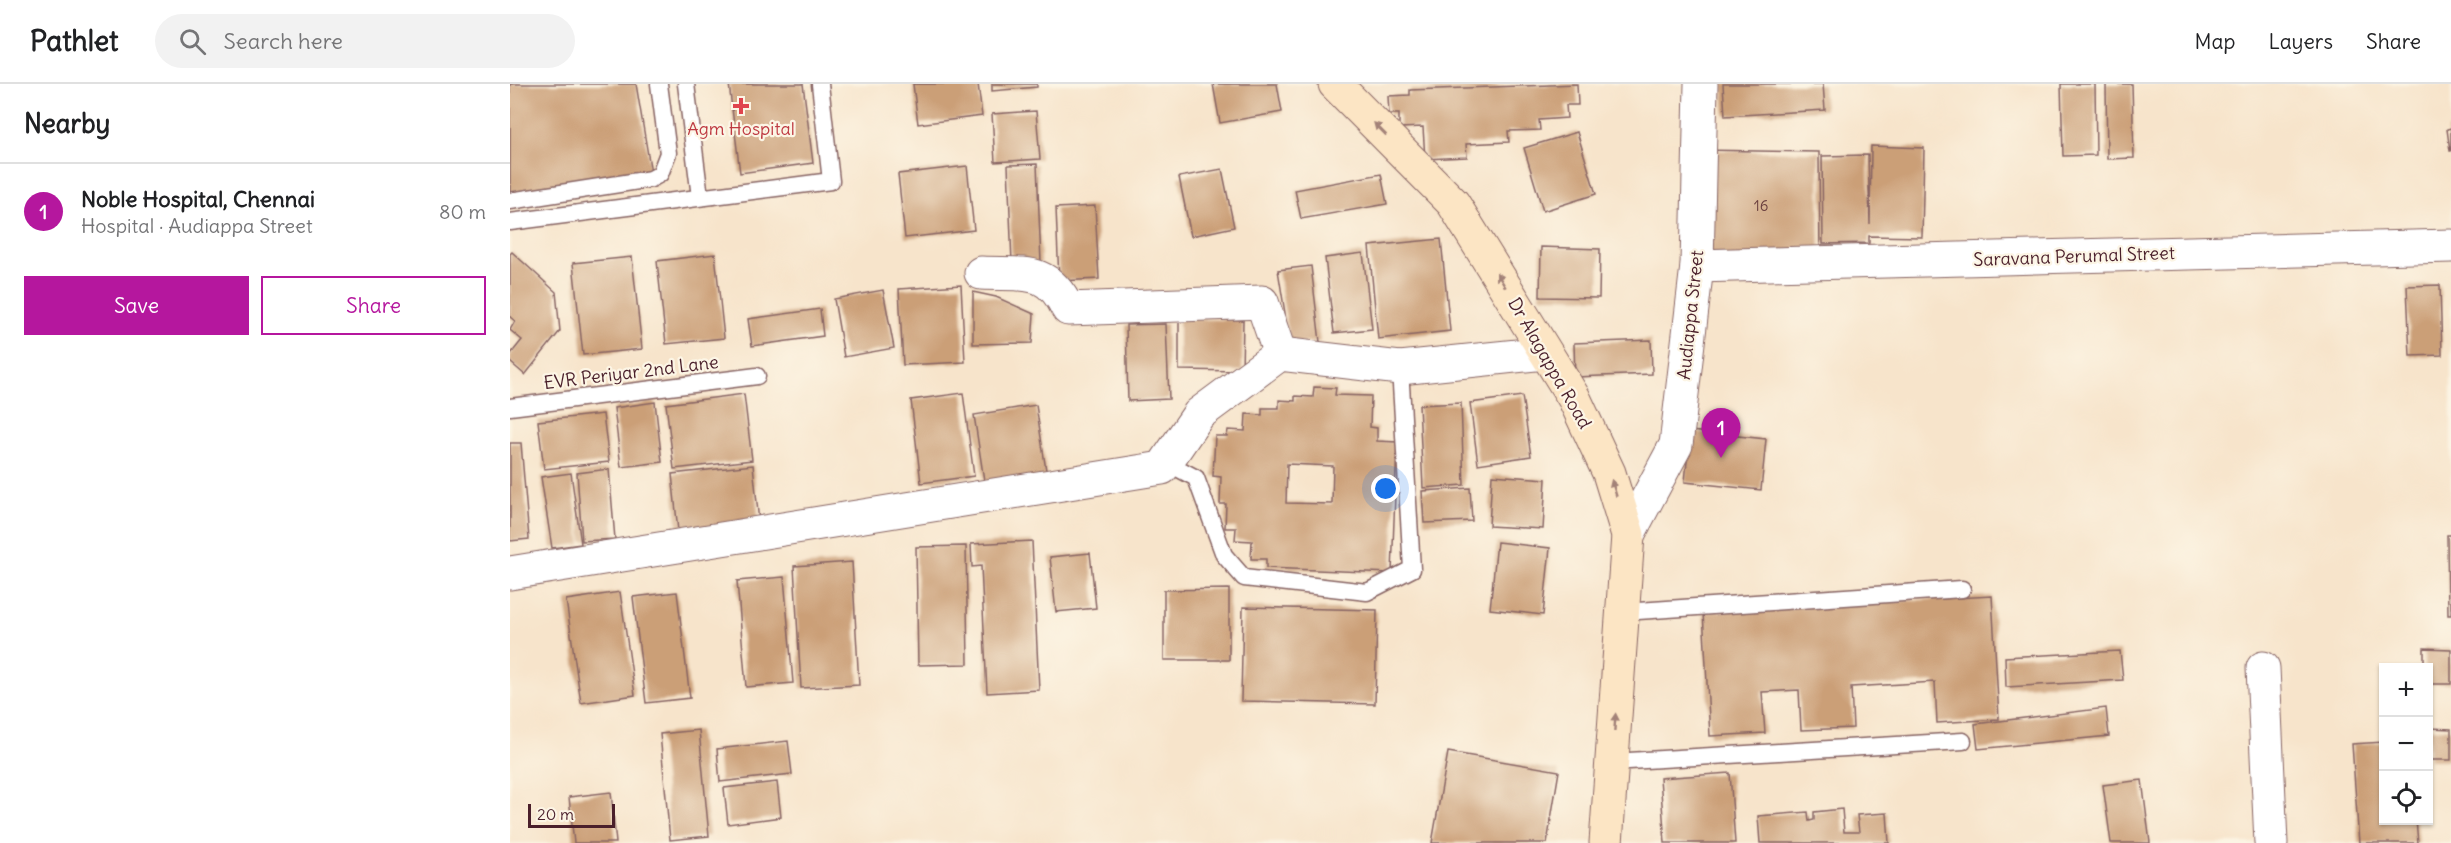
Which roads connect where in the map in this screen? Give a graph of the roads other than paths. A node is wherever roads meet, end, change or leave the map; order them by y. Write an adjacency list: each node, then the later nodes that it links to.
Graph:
1 (658, 84): 7 (lane)
2 (686, 84): 6 (lane)
3 (820, 84): 6 (lane)
4 (1335, 84): 12 (main road, Dr Alagappa Road, one-way to 4)
5 (1701, 84): 10 (street, Audiappa Street)
6 (700, 197): 8 (lane)
7 (510, 201)
8 (510, 222)
9 (2451, 246): 10 (street, Saravana Perumal Street)
10 (1696, 266): 18 (street, Audiappa Street)
11 (981, 273): 13 (street)
12 (1545, 353): 14 (street); 18 (main road, Dr Alagappa Road, one-way to 12)
13 (1280, 354): 14 (street); 17 (street)
14 (1400, 368): 17 (lane)
15 (757, 376): 16 (lane, EVR Periyar 2nd Lane)
16 (510, 406)
17 (1166, 462): 19 (street)
18 (1628, 535): 21 (main road, Dr Alagappa Road)
19 (510, 573)
20 (1962, 589): 21 (lane)
21 (1623, 612): 24 (main road, Dr Alagappa Road, one-way to 21)
22 (2263, 668): 26 (street)
23 (1963, 741): 24 (lane)
24 (1612, 762): 25 (main road, Dr Alagappa Road)
25 (1606, 843)
26 (2271, 843)

